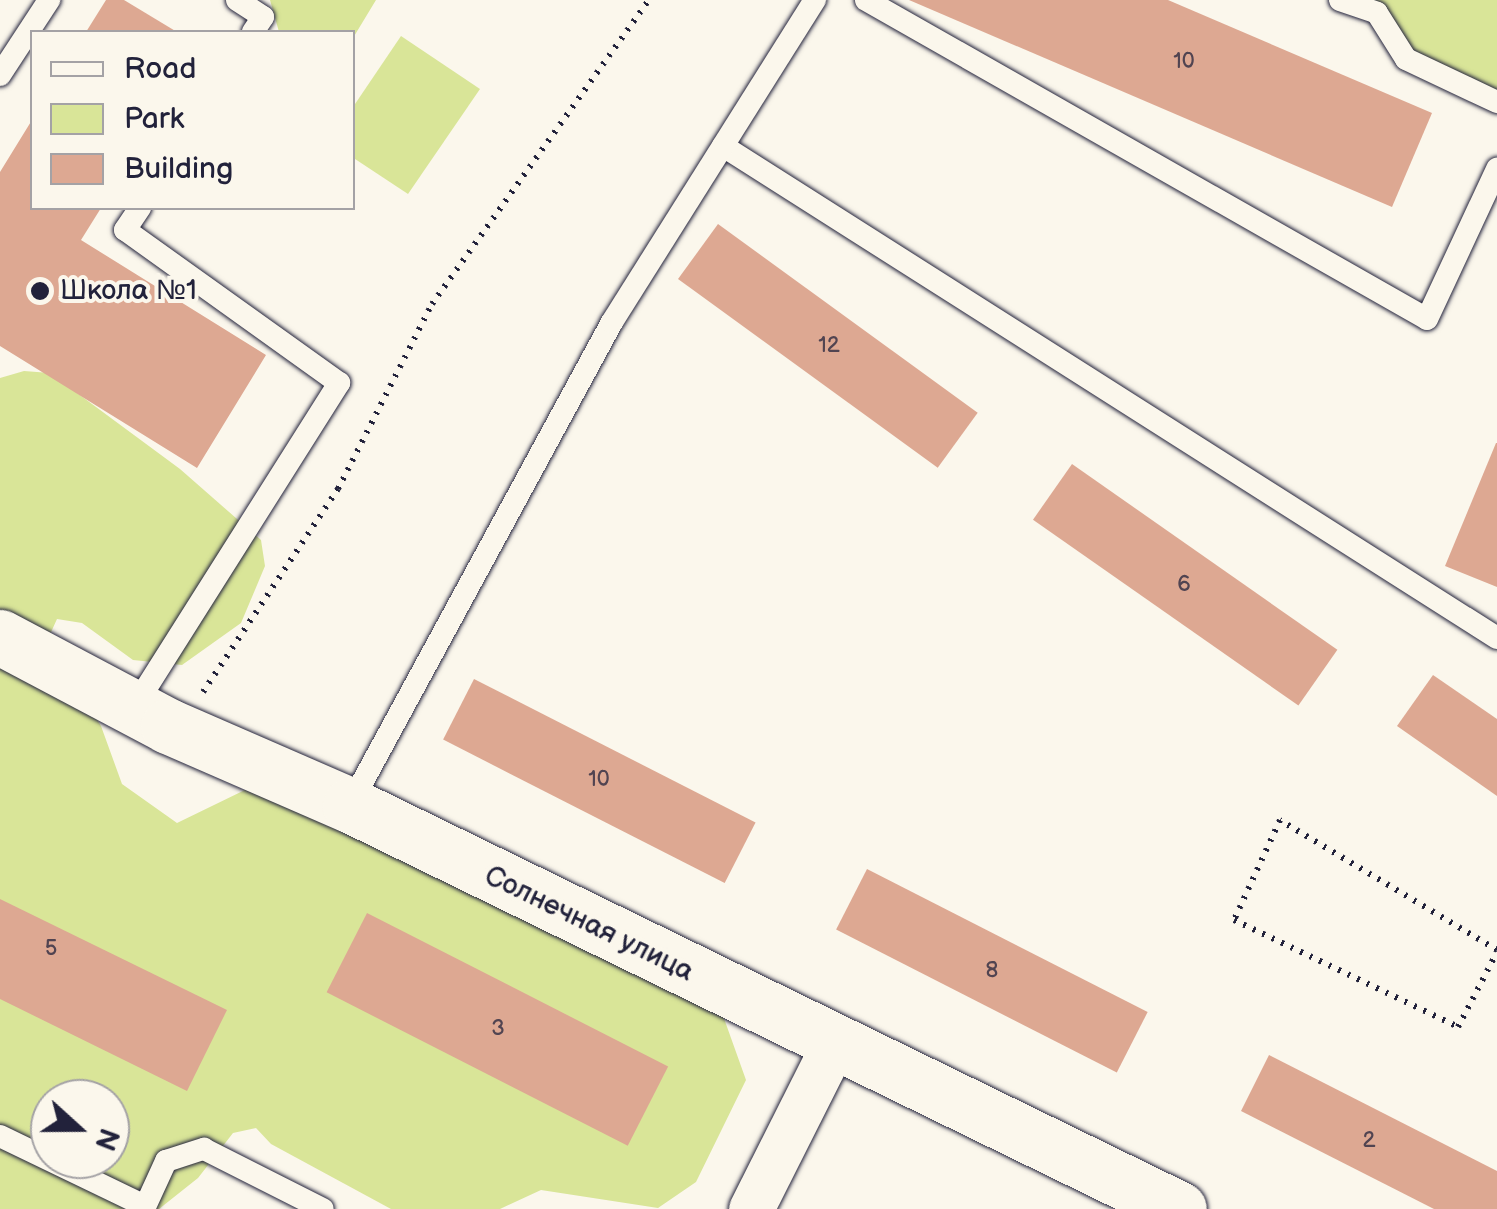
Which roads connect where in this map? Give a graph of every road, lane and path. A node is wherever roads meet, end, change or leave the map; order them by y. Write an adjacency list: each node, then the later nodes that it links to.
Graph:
1 (49, 0): 9 (lane)
2 (237, 0): 8 (lane)
3 (649, 0): 16 (path)
4 (815, 0): 11 (lane)
5 (866, 0): 12 (lane)
6 (1340, 0): 7 (lane)
7 (1380, 7): 10 (lane)
8 (254, 30)
9 (0, 75)
10 (1497, 102)
11 (723, 146): 15 (lane); 18 (lane)
12 (1497, 169)
13 (139, 210): 17 (lane)
14 (0, 638): 17 (street, Солнечная улица)
15 (1497, 638)
16 (202, 693)
17 (133, 709): 18 (street, Солнечная улица)
18 (350, 805): 20 (street, Солнечная улица)
19 (1497, 951): 19 (path)
20 (833, 1046): 24 (street); 25 (street, Солнечная улица)
21 (0, 1136): 22 (lane)
22 (144, 1207): 23 (lane)
23 (323, 1209)
24 (751, 1209)
25 (1180, 1209)

